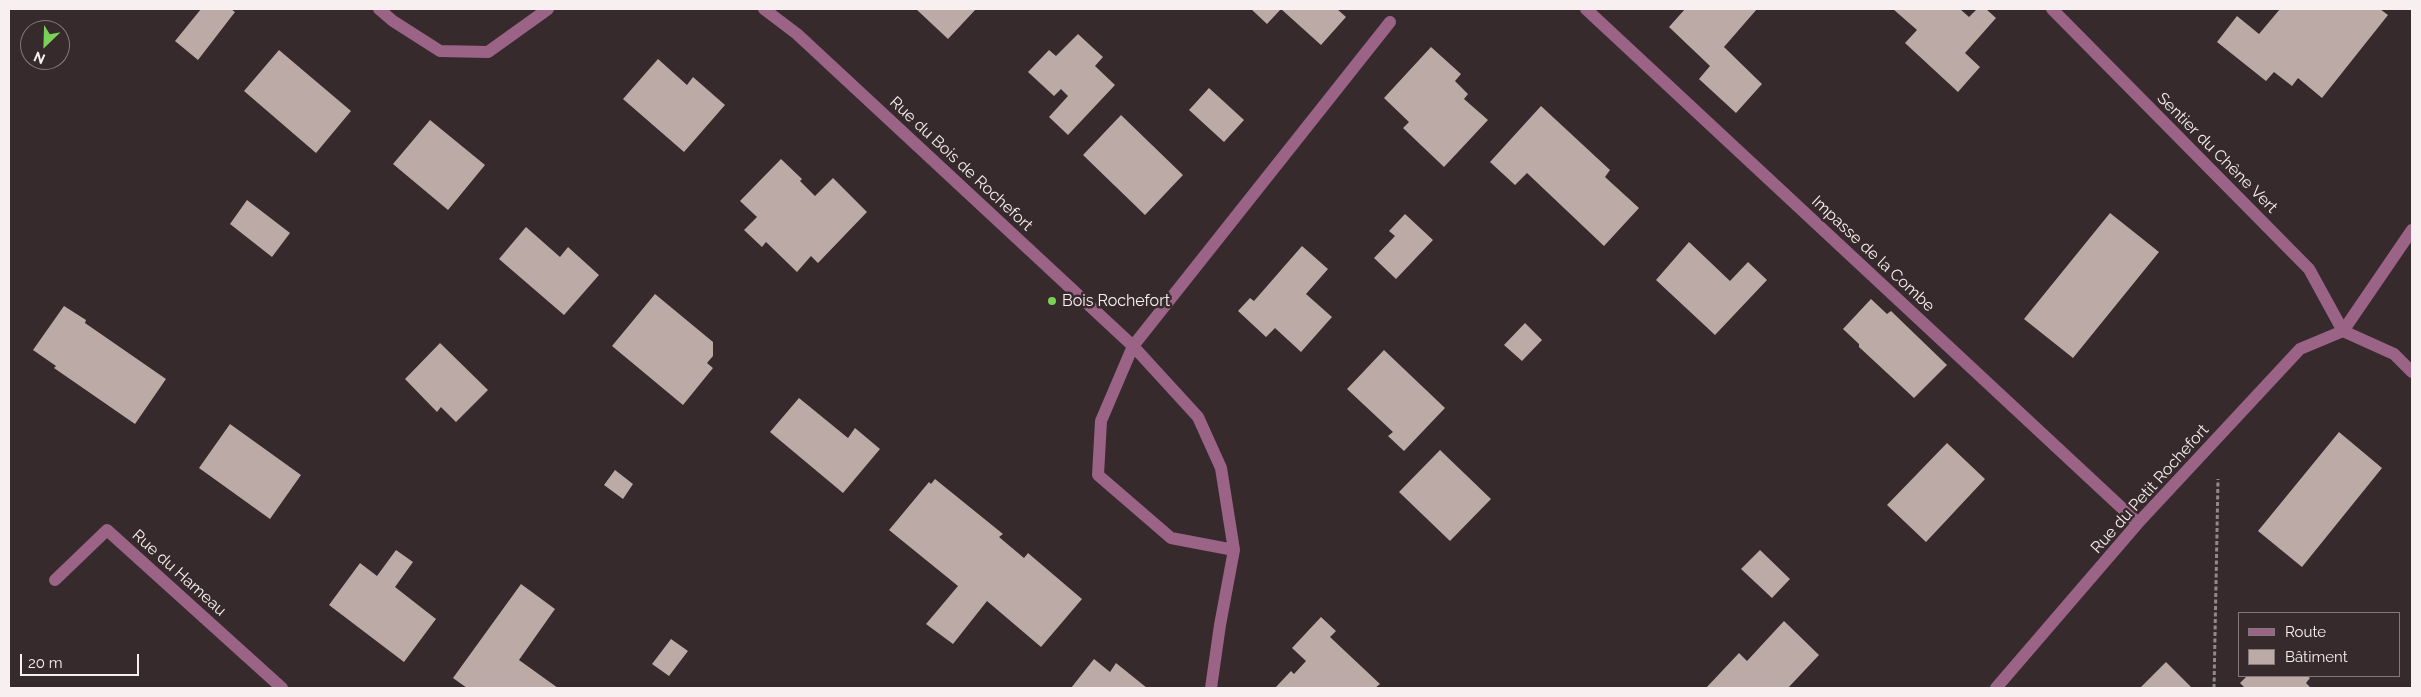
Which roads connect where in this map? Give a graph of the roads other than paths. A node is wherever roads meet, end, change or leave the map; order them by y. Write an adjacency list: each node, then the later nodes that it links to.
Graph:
1 (379, 9): 2 (street)
2 (548, 9)
3 (764, 9): 9 (street, Rue du Bois de Rochefort)
4 (1586, 9): 11 (street, Impasse de la Combe)
5 (2052, 9): 8 (street, Sentier du Chêne Vert)
6 (1390, 22): 9 (street)
7 (2412, 230): 8 (street)
8 (2343, 331): 10 (street); 11 (street, Rue du Petit Rochefort)
9 (1133, 346): 12 (street, Rue du Bois de Rochefort); 12 (street)
10 (2412, 372)
11 (2138, 523): 16 (street, Rue du Petit Rochefort)
12 (1234, 550): 15 (street, Rue du Bois de Rochefort)
13 (55, 580): 14 (street, Rue du Hameau)
14 (282, 688)
15 (1211, 688)
16 (1996, 688)

